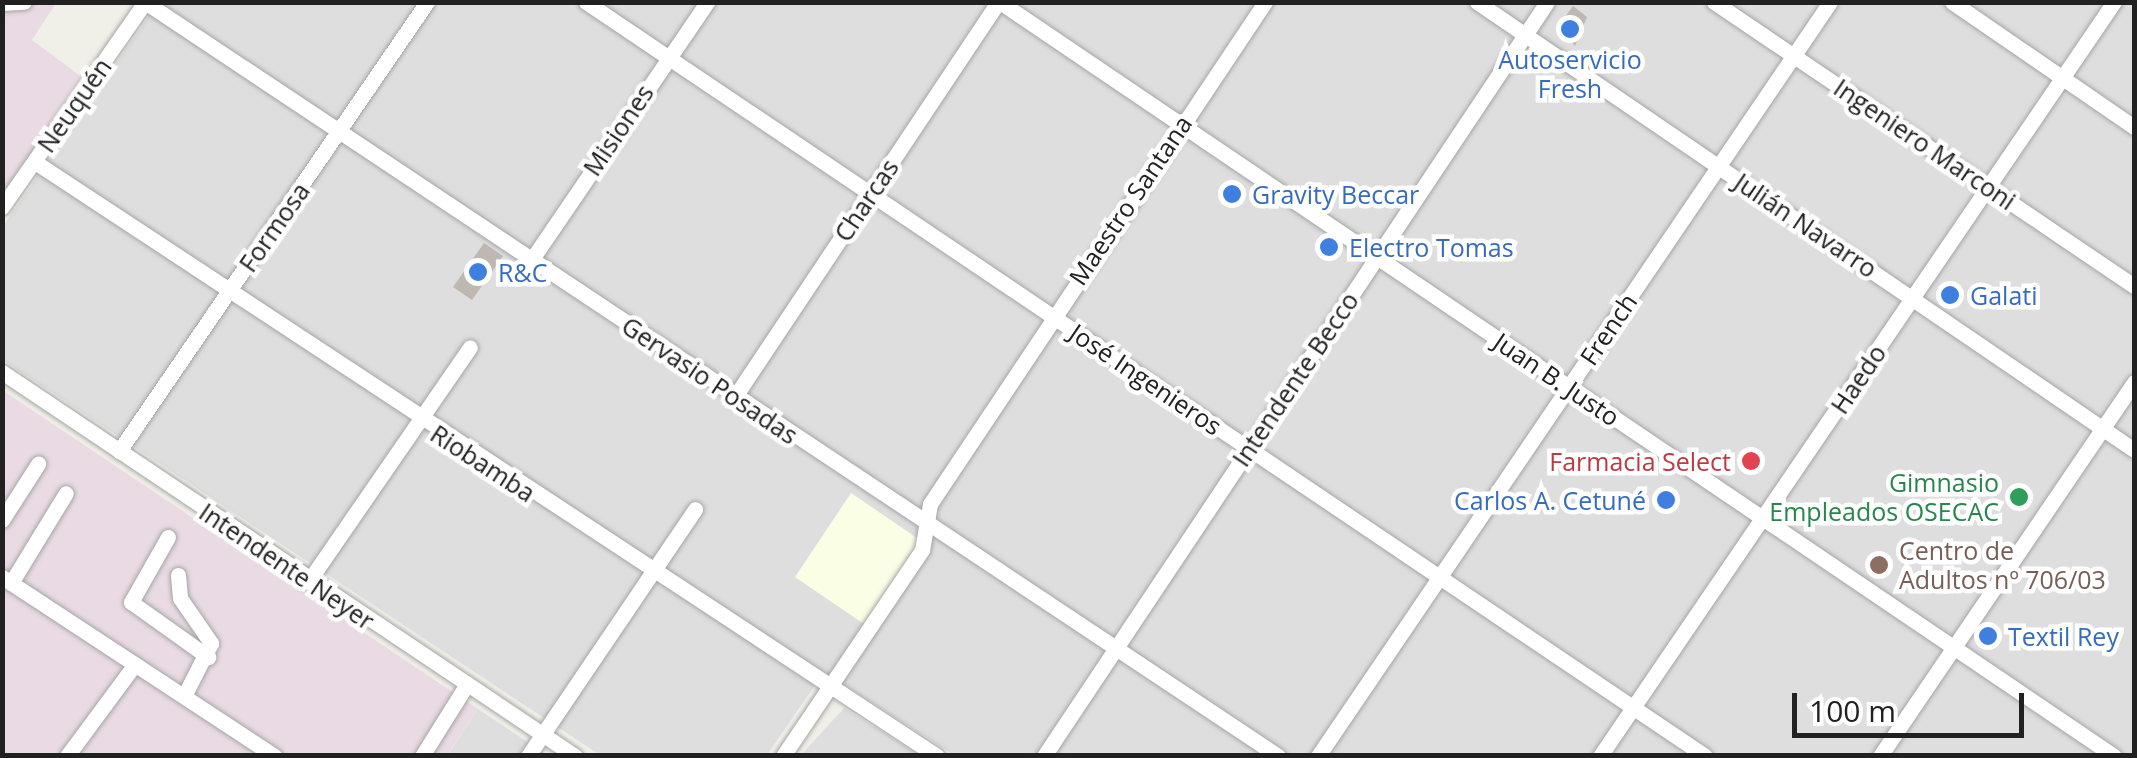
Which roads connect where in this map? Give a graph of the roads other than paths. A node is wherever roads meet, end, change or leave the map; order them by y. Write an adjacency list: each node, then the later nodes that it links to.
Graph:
1 (24, 2): 14 (street)
2 (145, 2): 21 (street, Gervasio Posadas); 22 (street, Neuquén)
3 (427, 2): 21 (street, Formosa)
4 (586, 2): 17 (street, José Ingenieros)
5 (707, 2): 17 (street, Misiones)
6 (999, 2): 19 (street, Juan B. Justo); 25 (street, Charcas)
7 (1265, 2): 19 (street, Maestro Santana)
8 (1477, 2): 15 (street, Julián Navarro)
9 (1547, 2): 15 (street, Intendente Becco)
10 (1714, 2): 16 (street, Ingeniero Marconi)
11 (1830, 2): 16 (street, French)
12 (1952, 2): 18 (street)
13 (2114, 2): 18 (street, Haedo)
14 (2, 3)
15 (1525, 35): 23 (street, Julián Navarro); 27 (street, Intendente Becco)
16 (1794, 55): 23 (street, French); 24 (street, Ingeniero Marconi)
17 (667, 57): 25 (street, José Ingenieros); 28 (street, Misiones)
18 (2062, 78): 20 (street); 24 (street, Haedo)
19 (1182, 125): 27 (street, Juan B. Justo); 32 (street, Maestro Santana)
20 (2134, 127)
21 (340, 134): 28 (street, Gervasio Posadas); 30 (street, Formosa)
22 (35, 162): 26 (street, Neuquén); 30 (street, Riobamba)
23 (1718, 166): 31 (street, Julián Navarro); 36 (street, French)
24 (1987, 186): 29 (street, Ingeniero Marconi); 31 (street, Haedo)
25 (870, 194): 32 (street, José Ingenieros); 37 (street, Charcas)
26 (2, 207)
27 (1377, 257): 36 (street, Juan B. Justo); 40 (street, Intendente Becco)
28 (532, 259): 37 (street, Gervasio Posadas)
29 (2134, 286)
30 (228, 292): 38 (street, Riobamba); 42 (street, Formosa)
31 (1913, 298): 39 (street, Julián Navarro); 46 (street, Haedo)
32 (1052, 316): 40 (street, José Ingenieros); 48 (street, Maestro Santana)
33 (470, 347): 38 (street)
34 (2, 372): 42 (street, Intendente Neyer)
35 (2134, 382): 39 (street)
36 (1569, 387): 46 (street, Juan B. Justo); 52 (street, French)
37 (734, 398): 48 (street, Gervasio Posadas)
38 (420, 421): 50 (street, Riobamba); 54 (street)
39 (2104, 429): 41 (street, Julián Navarro); 55 (street)
40 (1249, 449): 52 (street, José Ingenieros); 56 (street, Intendente Becco)
41 (2134, 450)
42 (118, 451): 54 (street, Intendente Neyer)
43 (38, 464): 47 (street)
44 (66, 492): 53 (street)
45 (695, 509): 50 (street)
46 (1764, 519): 55 (street, Juan B. Justo); 62 (street, Haedo)
47 (2, 520)
48 (930, 526): 56 (street, Gervasio Posadas); 60 (street, Maestro Santana)
49 (168, 537): 57 (street)
50 (650, 573): 60 (street, Riobamba); 63 (street)
51 (178, 575): 57 (street)
52 (1440, 577): 62 (street, José Ingenieros); 73 (street, French)
53 (7, 580): 58 (street)
54 (308, 582): 59 (street, Intendente Neyer)
55 (1956, 648): 76 (street); 77 (street, Juan B. Justo)
56 (1113, 652): 71 (street, Intendente Becco); 72 (street, Gervasio Posadas)
57 (208, 657): 61 (street)
58 (135, 664): 61 (street); 64 (street)
59 (467, 684): 63 (street, Intendente Neyer); 66 (street)
60 (830, 689): 69 (street, Maestro Santana); 70 (street, Riobamba)
61 (184, 696): 65 (street)
62 (1634, 707): 74 (street, Haedo); 75 (street, José Ingenieros)
63 (542, 732): 67 (street); 68 (street, Intendente Neyer)
64 (67, 756)
65 (274, 756)
66 (422, 756)
67 (528, 756)
68 (574, 756)
69 (783, 756)
70 (937, 756)
71 (1044, 756)
72 (1278, 756)
73 (1318, 756)
74 (1600, 756)
75 (1705, 756)
76 (1880, 756)
77 (2114, 756)

